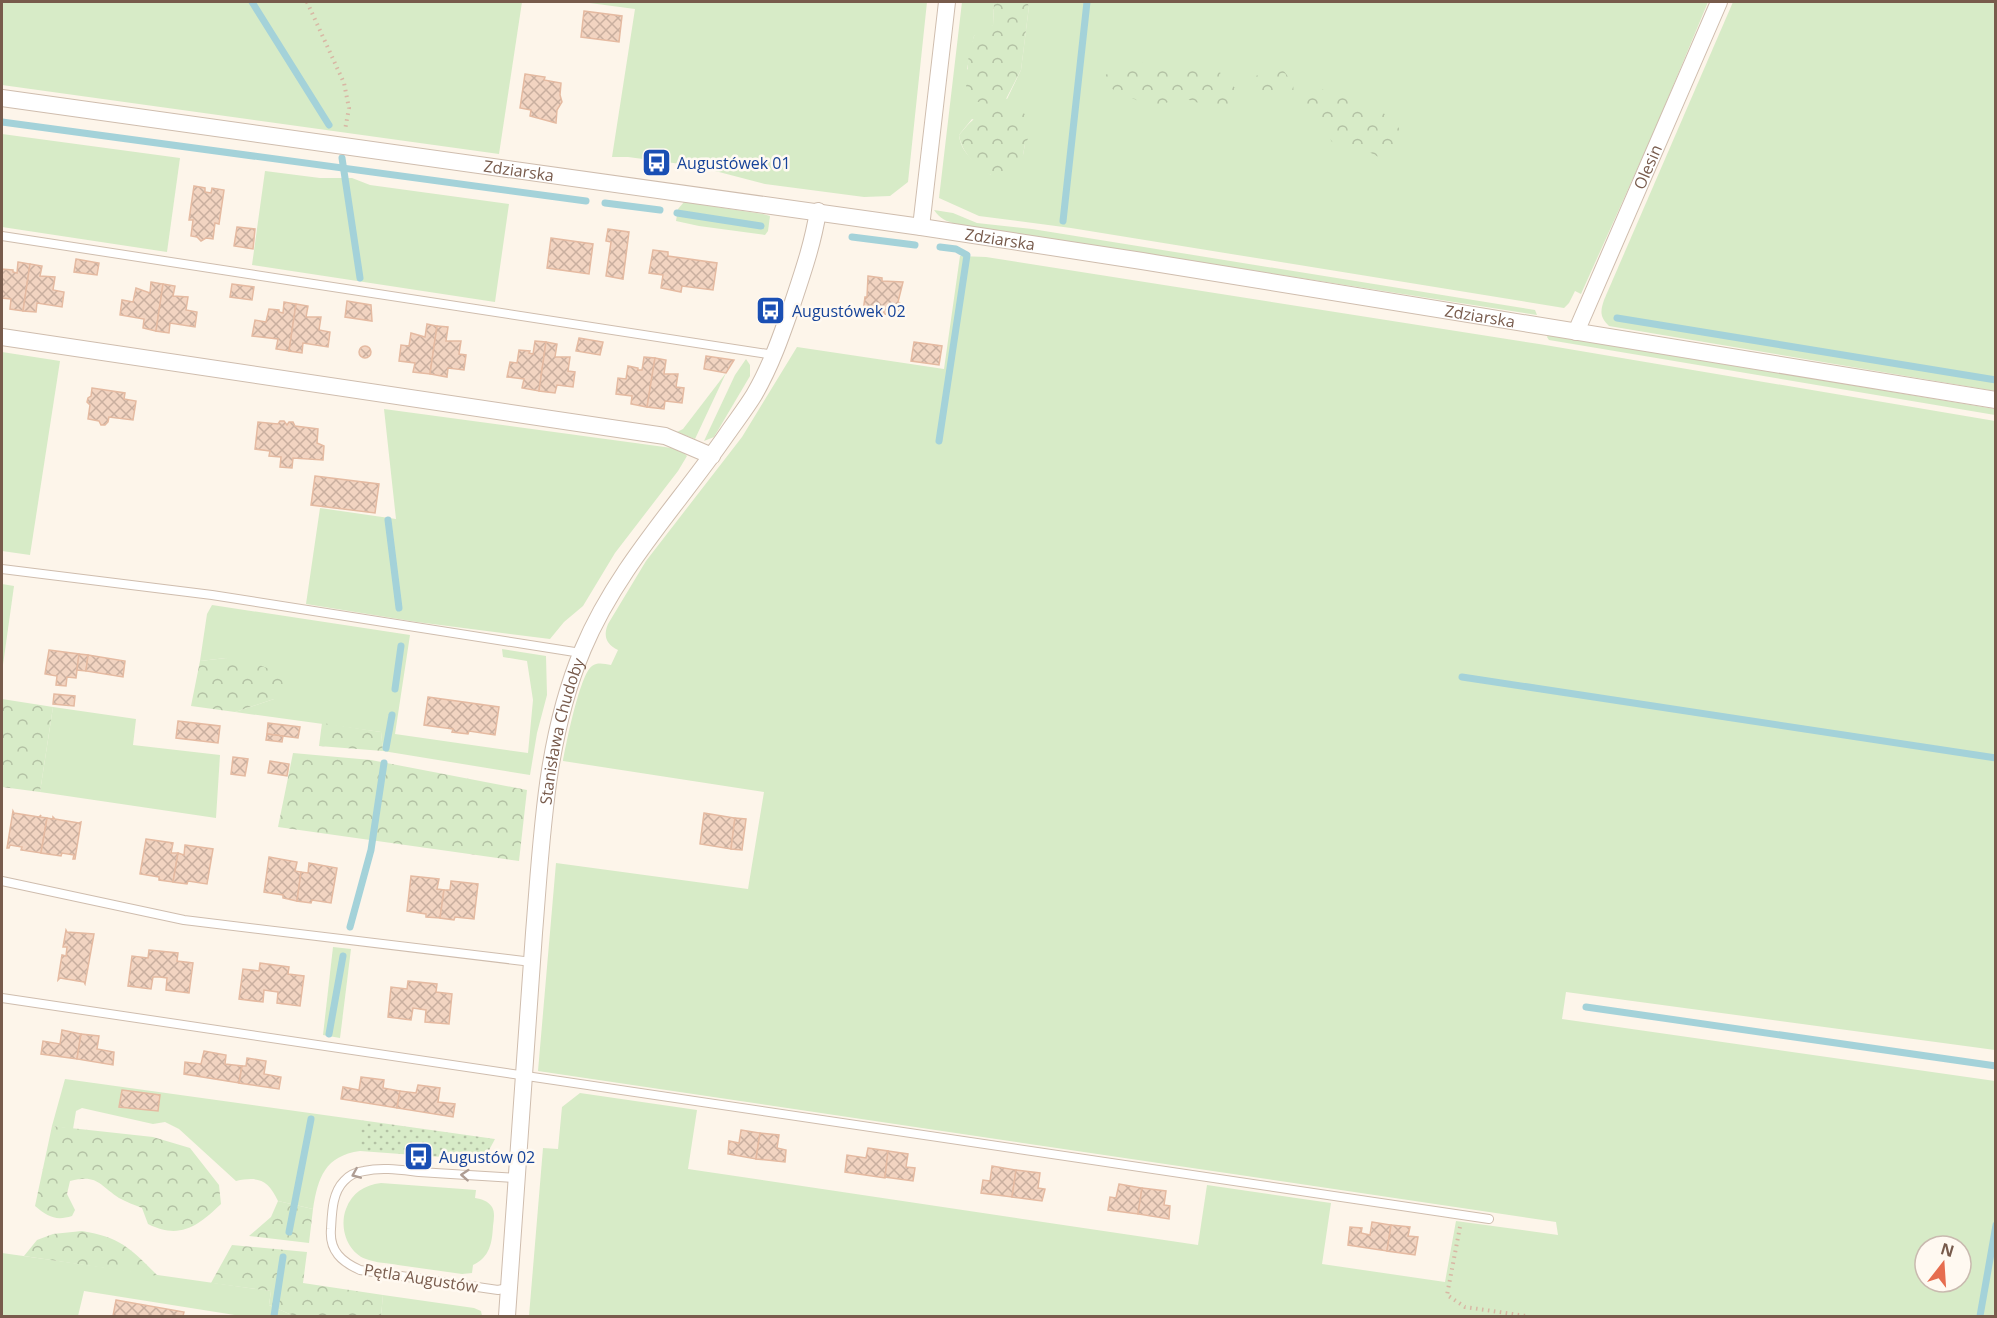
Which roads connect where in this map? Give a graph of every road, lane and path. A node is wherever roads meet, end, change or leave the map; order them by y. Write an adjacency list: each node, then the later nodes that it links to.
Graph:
1 (307, 2): 5 (path)
2 (947, 2): 7 (street)
3 (1719, 2): 9 (street, Olesin)
4 (2, 98): 5 (street, Zdziarska)
5 (342, 145): 6 (street, Zdziarska)
6 (818, 211): 7 (street, Zdziarska); 11 (street, Stanisława Chudoby)
7 (921, 227): 9 (street, Zdziarska)
8 (2, 237): 11 (lane)
9 (1576, 332): 12 (street, Zdziarska)
10 (2, 337): 13 (street)
11 (774, 355): 13 (street, Stanisława Chudoby)
12 (1995, 400)
13 (712, 456): 15 (street, Stanisława Chudoby)
14 (2, 569): 15 (lane)
15 (581, 653): 17 (street, Stanisława Chudoby)
16 (2, 881): 17 (lane)
17 (532, 962): 19 (street, Stanisława Chudoby)
18 (2, 998): 19 (lane)
19 (522, 1076): 20 (street, Stanisława Chudoby); 21 (lane)
20 (516, 1178): 23 (street, Stanisława Chudoby); 23 (lane, Pętla Augustów, one-way to 23)
21 (1462, 1215): 22 (lane); 25 (path)
22 (1489, 1219)
23 (509, 1285): 24 (street, Stanisława Chudoby)
24 (507, 1317)
25 (1526, 1317)

